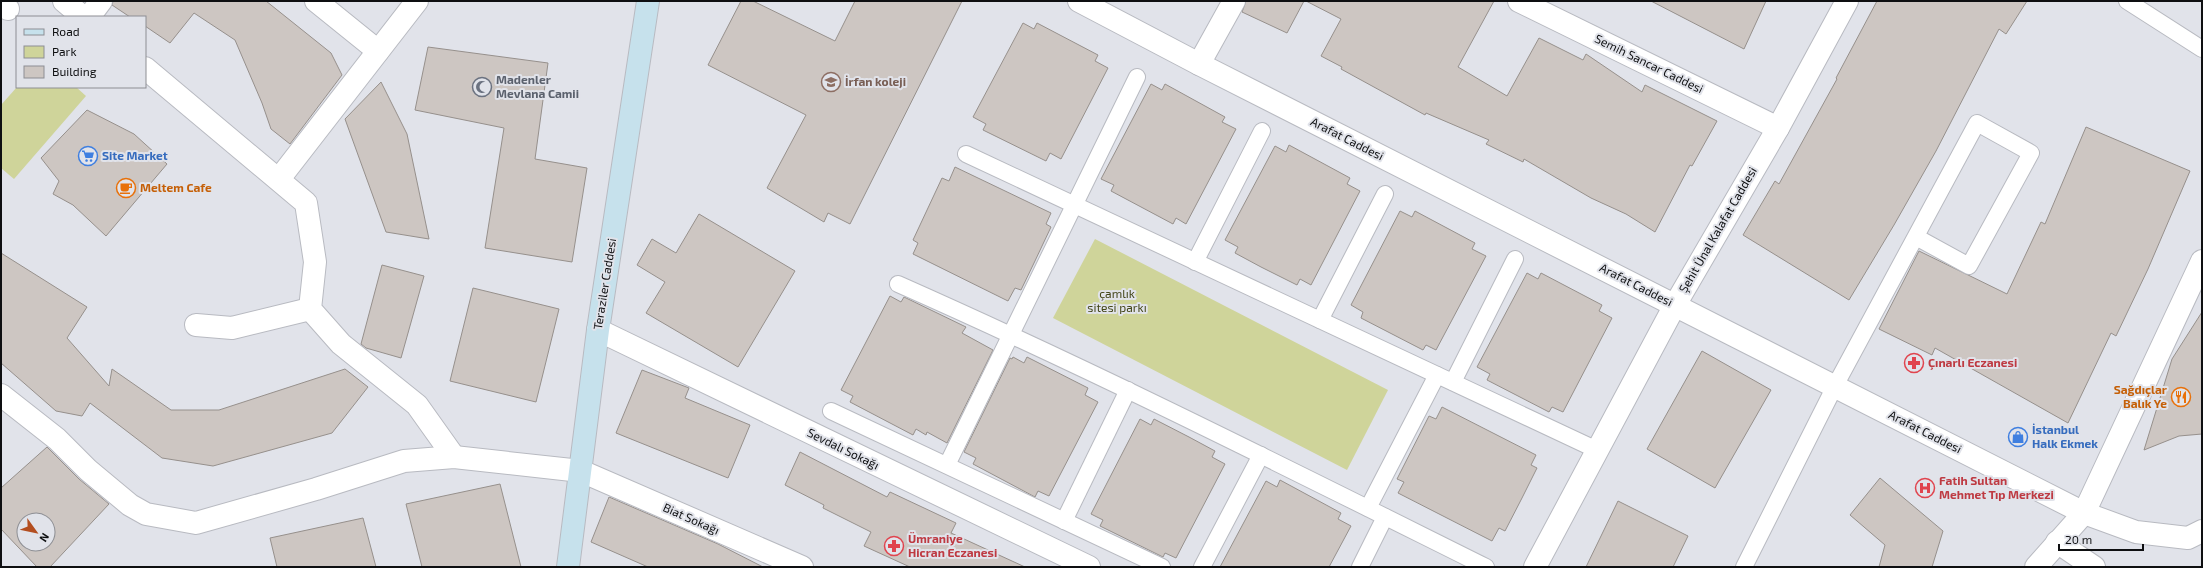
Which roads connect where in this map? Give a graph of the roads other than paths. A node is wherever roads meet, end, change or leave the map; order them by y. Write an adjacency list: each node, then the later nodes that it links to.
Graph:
1 (64, 1): 11 (street)
2 (101, 1): 12 (street)
3 (316, 1): 14 (street)
4 (417, 1): 14 (street)
5 (648, 1): 33 (main road, Teraziler Caddesi)
6 (1079, 1): 15 (street, Arafat Caddesi)
7 (1234, 1): 15 (street)
8 (1519, 1): 18 (street, Semih Sancar Caddesi)
9 (1847, 1): 18 (street, Şehit Ünal Kalafat Caddesi)
10 (2126, 1): 13 (lane)
11 (83, 16)
12 (90, 16)
13 (2202, 49)
14 (378, 51): 21 (street)
15 (1199, 64): 29 (street, Arafat Caddesi)
16 (146, 69): 21 (street)
17 (1137, 77): 23 (lane)
18 (1778, 128): 29 (street, Şehit Ünal Kalafat Caddesi)
19 (1262, 131): 26 (lane)
20 (966, 154): 23 (lane)
21 (279, 179): 30 (street)
22 (1385, 194): 31 (lane)
23 (1074, 205): 26 (lane); 34 (lane)
24 (1916, 237): 24 (lane); 37 (lane)
25 (1515, 259): 36 (lane)
26 (1196, 262): 31 (lane)
27 (2202, 262): 47 (street)
28 (898, 284): 34 (lane)
29 (1675, 305): 37 (street, Arafat Caddesi); 41 (street, Şehit Ünal Kalafat Caddesi)
30 (310, 309): 32 (street); 43 (street)
31 (1320, 320): 35 (lane)
32 (196, 325)
33 (598, 330): 45 (main road, Teraziler Caddesi); 54 (street, Sevdalı Sokağı)
34 (1011, 334): 38 (lane); 44 (lane)
35 (1437, 375): 36 (lane); 46 (lane)
36 (1453, 382): 41 (lane)
37 (1835, 386): 47 (street, Arafat Caddesi); 60 (lane)
38 (1128, 390): 42 (lane); 49 (lane)
39 (1, 395): 43 (street, Biat Sokağı)
40 (832, 411): 44 (lane)
41 (1597, 450): 59 (street, Şehit Ünal Kalafat Caddesi)
42 (1260, 455): 46 (lane); 56 (lane)
43 (454, 458): 45 (street, Biat Sokağı)
44 (947, 465): 49 (lane)
45 (581, 470): 52 (main road, Teraziler Caddesi); 53 (street, Biat Sokağı)
46 (1368, 508): 48 (lane)
47 (2084, 513): 50 (street, Arafat Caddesi); 51 (street)
48 (1385, 517): 57 (lane); 58 (lane)
49 (1064, 521): 55 (lane)
50 (2202, 531)
51 (2057, 542): 61 (street); 62 (street)
52 (568, 567)
53 (802, 567)
54 (1089, 567)
55 (1162, 567)
56 (1202, 567)
57 (1360, 567)
58 (1486, 567)
59 (1535, 567)
60 (1744, 567)
61 (2036, 567)
62 (2094, 567)

